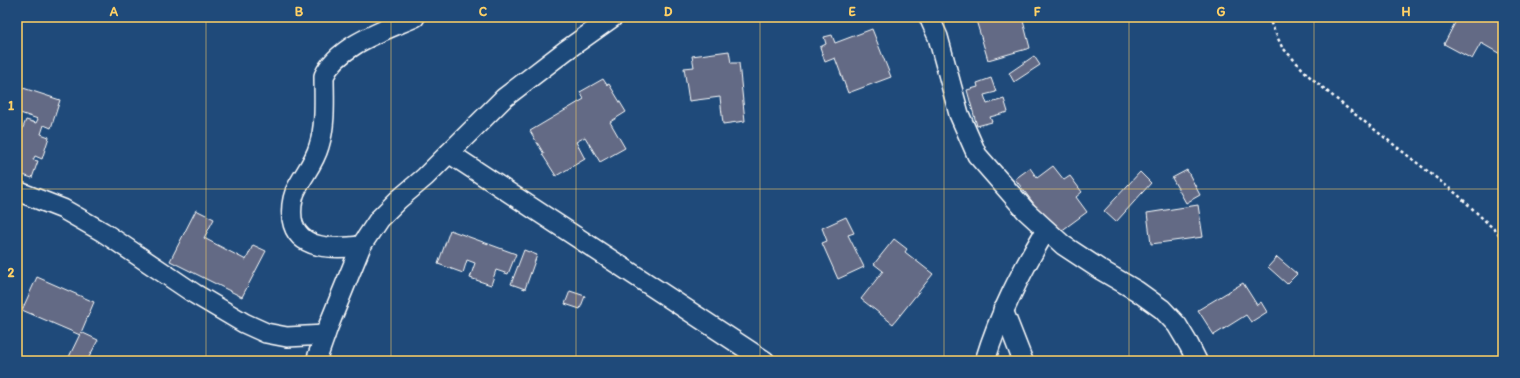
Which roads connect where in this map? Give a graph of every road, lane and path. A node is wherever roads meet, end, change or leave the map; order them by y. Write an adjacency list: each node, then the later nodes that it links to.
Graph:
1 (415, 17): 9 (street)
2 (613, 17): 5 (street)
3 (929, 17): 7 (street)
4 (1268, 17): 8 (path)
5 (449, 153): 9 (street); 13 (street)
6 (17, 191): 11 (street)
7 (1046, 230): 10 (street); 16 (street)
8 (1503, 240)
9 (361, 246): 11 (street)
10 (1003, 310): 14 (street); 15 (street)
11 (325, 334): 12 (street)
12 (316, 361)
13 (765, 361)
14 (985, 361)
15 (1023, 361)
16 (1197, 361)

